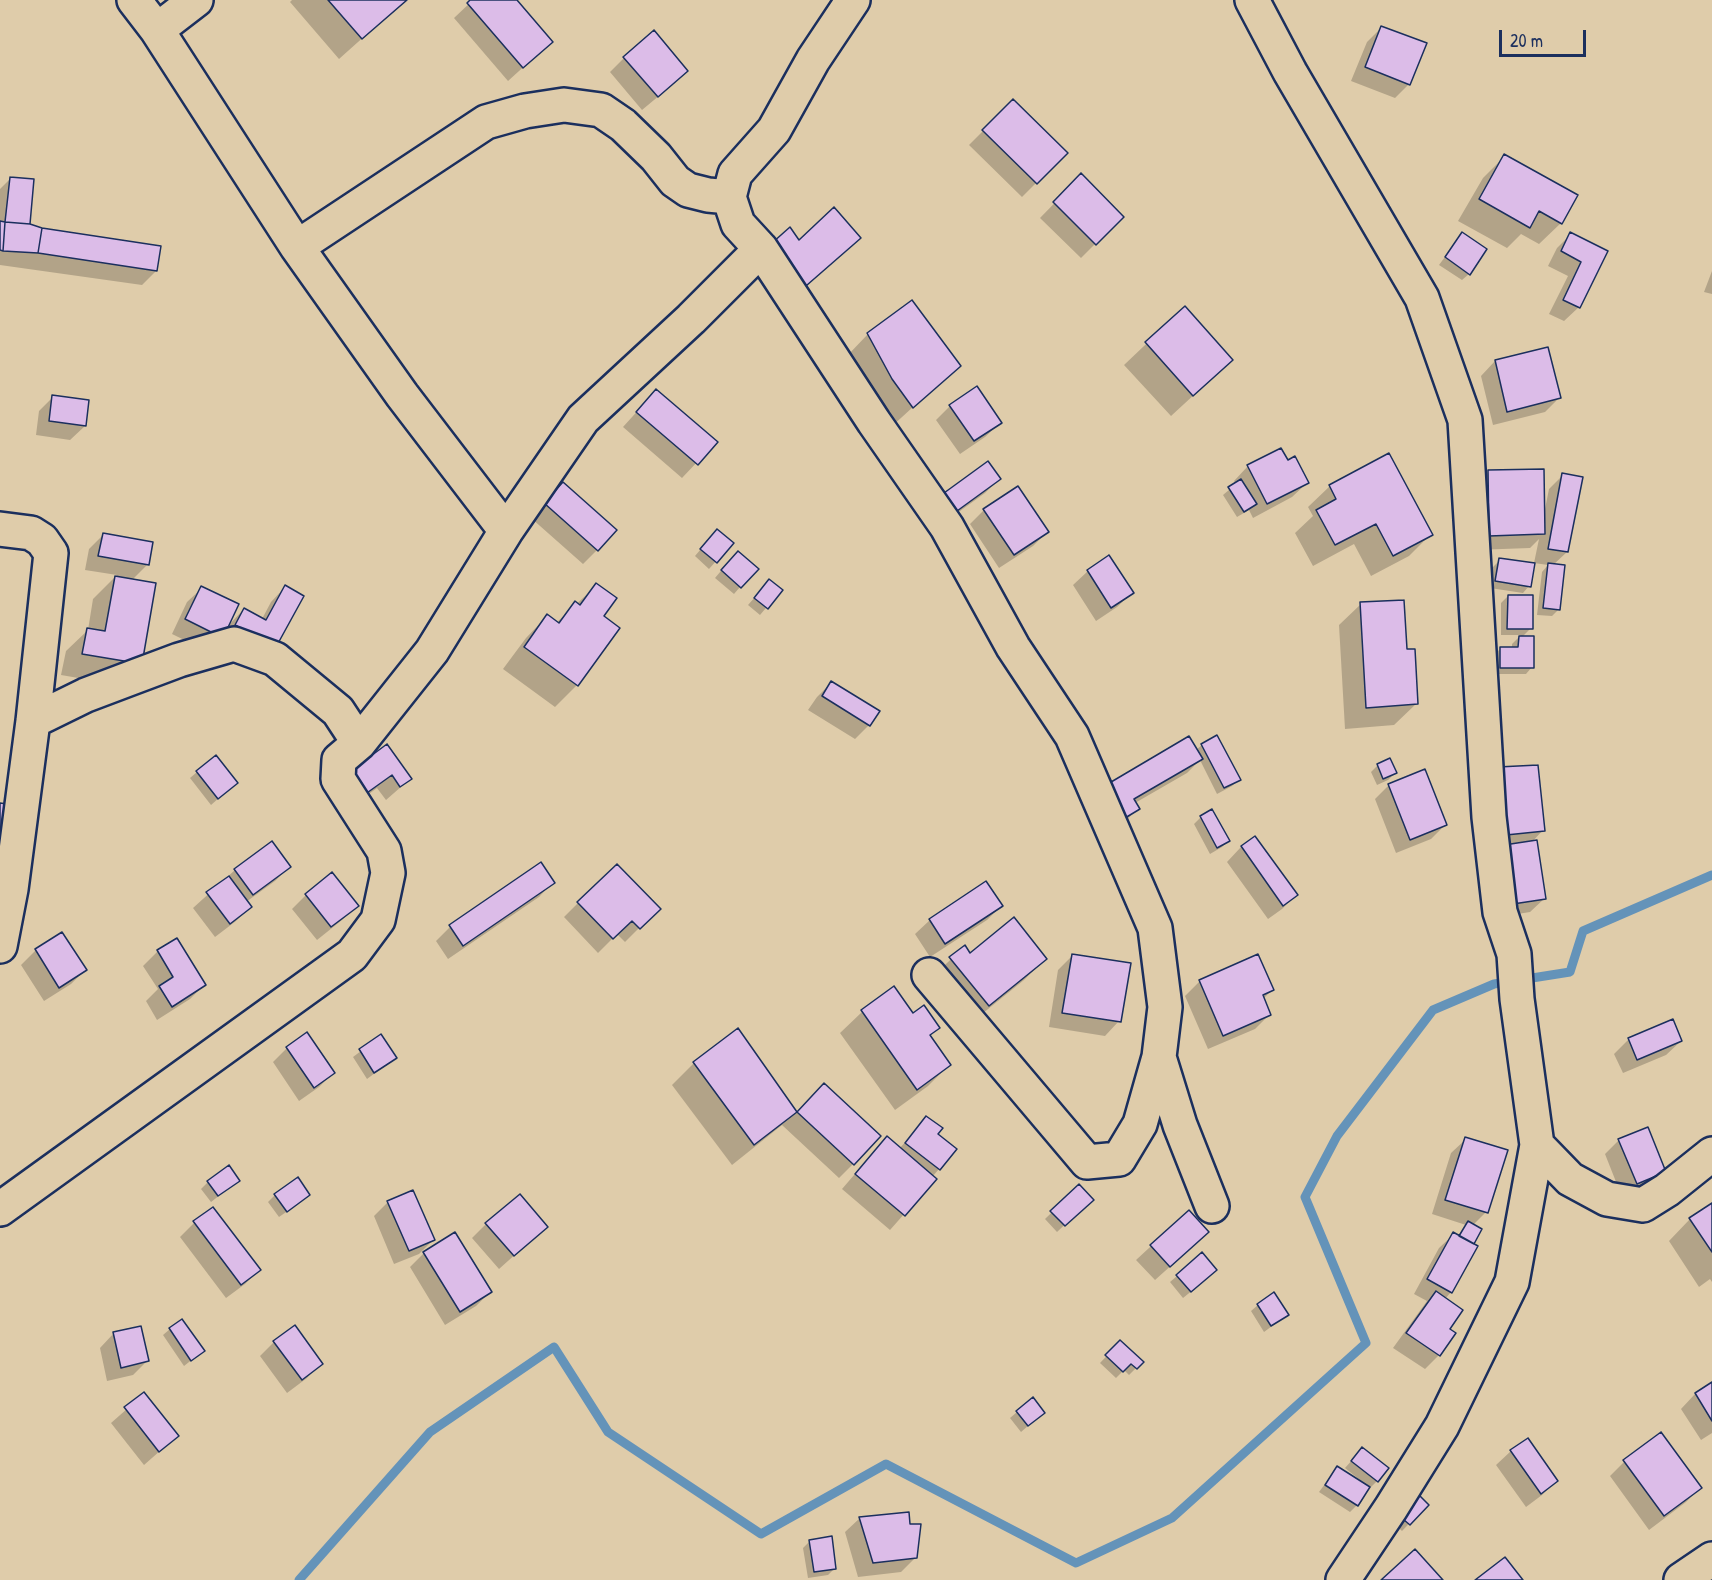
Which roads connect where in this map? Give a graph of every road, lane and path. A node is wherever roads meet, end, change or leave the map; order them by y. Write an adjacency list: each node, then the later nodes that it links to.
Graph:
1 (134, 0): 5 (street)
2 (196, 0): 5 (street)
3 (853, 0): 6 (street)
4 (1252, 0): 16 (street)
5 (157, 30): 7 (street)
6 (729, 197): 7 (street); 8 (street)
7 (297, 246): 10 (street)
8 (762, 249): 10 (street); 15 (street)
9 (0, 529): 11 (street)
10 (506, 531): 12 (street)
11 (33, 721): 12 (street); 13 (street)
12 (359, 743): 19 (street)
13 (0, 946)
14 (929, 975): 15 (street)
15 (1159, 1057): 18 (street)
16 (1537, 1145): 17 (street); 21 (street)
17 (1712, 1154)
18 (1212, 1206)
19 (0, 1209)
20 (1712, 1559): 22 (street)
21 (1343, 1580)
22 (1681, 1580)

